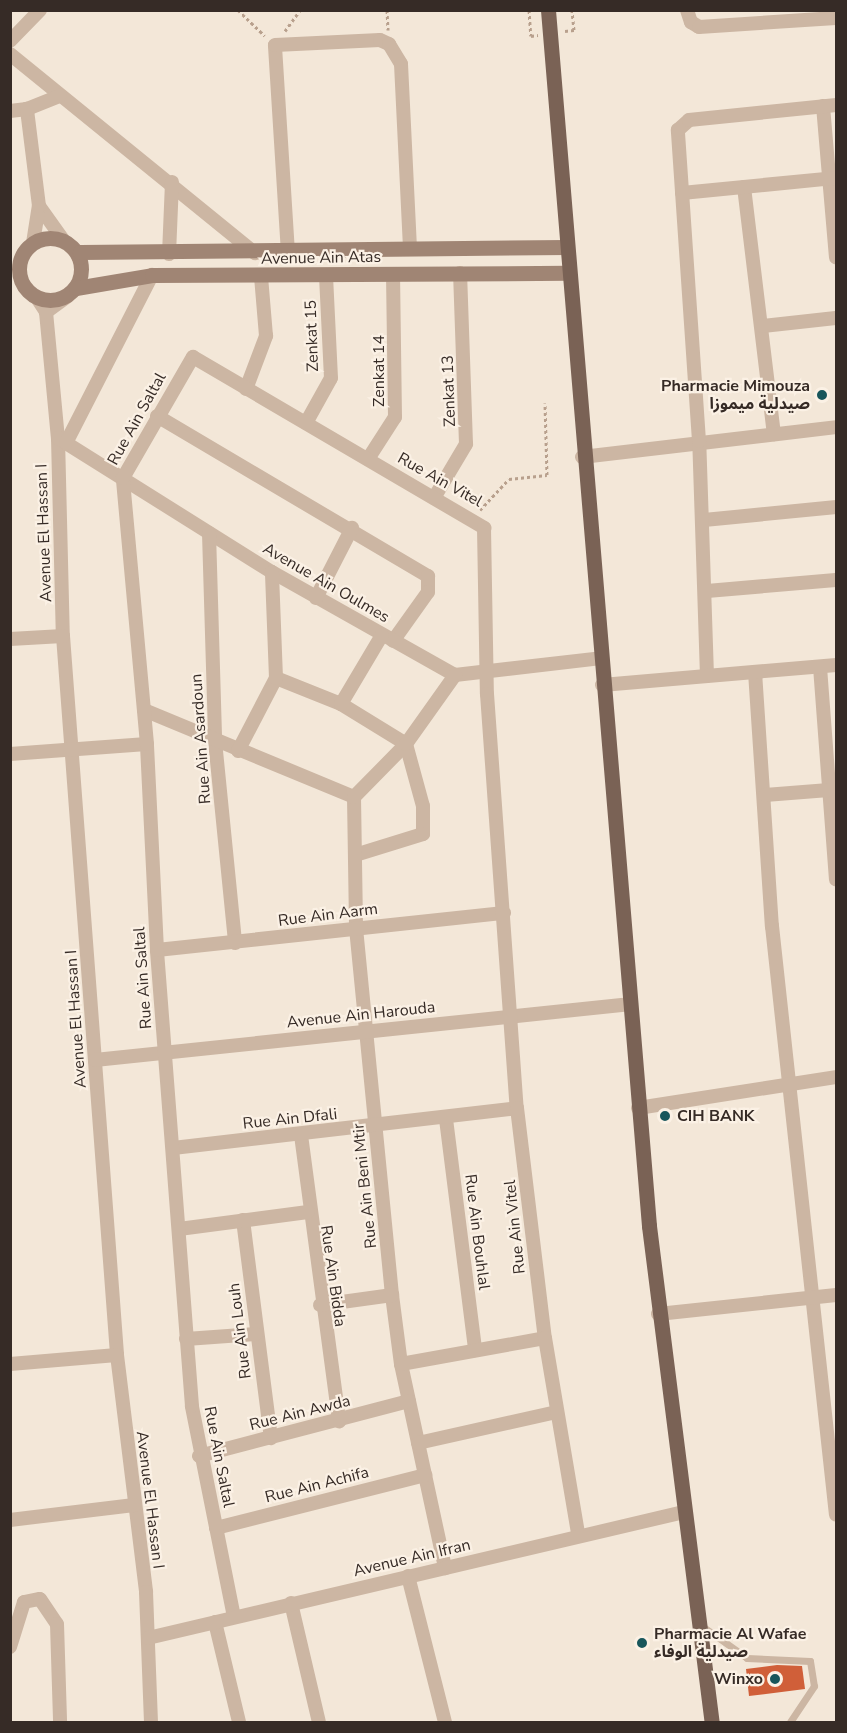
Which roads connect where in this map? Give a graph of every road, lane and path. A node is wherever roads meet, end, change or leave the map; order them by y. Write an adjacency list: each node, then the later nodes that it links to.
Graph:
1 (40, 10): 7 (street)
2 (238, 10): 8 (path)
3 (300, 10): 8 (path)
4 (548, 10): 21 (main road)
5 (687, 10): 6 (street)
6 (837, 18)
7 (10, 41)
8 (275, 45): 22 (street); 23 (street)
9 (10, 54): 10 (street)
10 (60, 96): 12 (street); 15 (street)
11 (830, 105): 14 (street); 17 (street)
12 (27, 109): 13 (street); 18 (street)
13 (10, 111)
14 (832, 178): 16 (street); 27 (street)
15 (172, 183): 24 (street); 25 (street)
16 (744, 187): 17 (street); 40 (street)
17 (682, 193): 49 (street)
18 (39, 206): 19 (street); 20 (street)
19 (64, 241): 20 (street); 26 (street)
20 (29, 247): 28 (street); 37 (street)
21 (567, 247): 22 (street, Avenue Ain Atas); 30 (main road)
22 (410, 249): 23 (street, Avenue Ain Atas)
23 (288, 253): 25 (street, Avenue Ain Atas)
24 (169, 254): 25 (street, Avenue Ain Atas); 26 (street, Avenue Ain Atas)
25 (255, 254)
26 (80, 257): 36 (street)
27 (837, 257)
28 (10, 259)
29 (460, 273): 30 (street, Avenue Ain Atas); 32 (street, Avenue Ain Atas); 53 (street, Zenkat 13)
30 (568, 273): 50 (main road)
31 (152, 275): 33 (street, Avenue Ain Atas); 36 (street, Avenue Ain Atas); 48 (street)
32 (393, 275): 34 (street, Avenue Ain Atas); 51 (street, Zenkat 14)
33 (261, 277): 34 (street, Avenue Ain Atas); 42 (street)
34 (326, 277): 45 (street, Zenkat 15)
35 (10, 286): 37 (street)
36 (72, 292): 37 (street); 38 (street)
37 (32, 295): 38 (street)
38 (46, 312): 48 (street, Avenue El Hassan I)
39 (837, 318): 40 (street)
40 (763, 326): 47 (street)
41 (198, 357): 42 (street, Rue Ain Vitel); 44 (street, Rue Ain Saltal)
42 (246, 389): 45 (street, Rue Ain Vitel)
43 (544, 403): 55 (path)
44 (157, 416): 52 (street, Rue Ain Saltal); 57 (street)
45 (306, 423): 51 (street, Rue Ain Vitel)
46 (837, 427): 47 (street)
47 (774, 434): 49 (street)
48 (62, 441): 52 (street, Avenue Ain Oulmes); 63 (street, Avenue El Hassan I)
49 (699, 441): 50 (street); 56 (street)
50 (582, 457): 66 (main road)
51 (368, 459): 53 (street, Rue Ain Vitel)
52 (123, 477): 58 (street, Avenue Ain Oulmes); 76 (street, Rue Ain Saltal)
53 (434, 498): 55 (street, Rue Ain Vitel)
54 (837, 507): 56 (street)
55 (473, 518): 69 (street, Rue Ain Vitel)
56 (704, 520): 61 (street)
57 (351, 528): 62 (street); 64 (street)
58 (209, 533): 59 (street, Avenue Ain Oulmes); 77 (street, Rue Ain Asardoun)
59 (272, 572): 62 (street, Avenue Ain Oulmes); 73 (street)
60 (837, 580): 61 (street)
61 (707, 591): 72 (street)
62 (316, 598): 64 (street, Avenue Ain Oulmes)
63 (63, 636): 65 (street); 80 (street, Avenue El Hassan I)
64 (387, 638): 71 (street, Avenue Ain Oulmes); 75 (street)
65 (10, 639)
66 (600, 658): 69 (street); 74 (main road)
67 (837, 665): 68 (street)
68 (820, 667): 70 (street); 83 (street)
69 (489, 672): 71 (street); 88 (street, Rue Ain Vitel)
70 (754, 672): 72 (street); 84 (street)
71 (455, 675): 79 (street)
72 (707, 676): 74 (street)
73 (276, 678): 75 (street); 81 (street)
74 (602, 685): 92 (main road)
75 (341, 704): 79 (street)
76 (144, 710): 77 (street); 78 (street, Rue Ain Saltal)
77 (215, 741): 81 (street); 90 (street, Rue Ain Asardoun)
78 (147, 744): 80 (street); 91 (street, Rue Ain Saltal)
79 (406, 744): 85 (street); 86 (street)
80 (74, 750): 82 (street); 96 (street, Avenue El Hassan I)
81 (238, 751): 85 (street)
82 (10, 754)
83 (829, 790): 84 (street); 87 (street)
84 (765, 795): 98 (street)
85 (354, 797): 86 (street, Rue Ain Beni Mtir)
86 (355, 855): 89 (street, Rue Ain Beni Mtir)
87 (837, 879)
88 (504, 913): 89 (street, Rue Ain Aarm); 93 (street, Rue Ain Vitel)
89 (356, 928): 90 (street, Rue Ain Aarm); 94 (street, Rue Ain Beni Mtir)
90 (235, 943): 91 (street, Rue Ain Aarm)
91 (157, 950): 95 (street, Rue Ain Saltal)
92 (631, 1004): 93 (street, Avenue Ain Harouda); 100 (main road)
93 (512, 1015): 94 (street, Avenue Ain Harouda); 99 (street, Rue Ain Vitel)
94 (366, 1030): 95 (street, Avenue Ain Harouda); 102 (street, Rue Ain Beni Mtir)
95 (165, 1051): 96 (street, Avenue Ain Harouda); 104 (street, Rue Ain Saltal)
96 (95, 1060): 117 (street, Avenue El Hassan I)
97 (837, 1077): 98 (street)
98 (791, 1083): 100 (street); 110 (street)
99 (517, 1108): 101 (street, Rue Ain Dfali); 114 (street, Rue Ain Vitel)
100 (638, 1108): 112 (main road)
101 (446, 1119): 102 (street, Rue Ain Dfali); 116 (street, Rue Ain Bouhlal)
102 (375, 1126): 103 (street, Rue Ain Dfali); 108 (street, Rue Ain Beni Mtir)
103 (301, 1135): 104 (street, Rue Ain Dfali); 105 (street, Rue Ain Bidda)
104 (173, 1148): 107 (street, Rue Ain Saltal)
105 (308, 1212): 106 (street); 111 (street, Rue Ain Bidda)
106 (243, 1220): 107 (street); 113 (street, Rue Ain Louh)
107 (179, 1228): 115 (street, Rue Ain Saltal)
108 (392, 1295): 111 (street); 119 (street, Rue Ain Beni Mtir)
109 (837, 1295): 110 (street)
110 (814, 1299): 112 (street); 122 (street)
111 (320, 1305): 123 (street, Rue Ain Bidda)
112 (658, 1314): 129 (main road)
113 (256, 1334): 115 (street); 124 (street, Rue Ain Louh)
114 (545, 1338): 116 (street); 121 (street, Rue Ain Vitel)
115 (186, 1340): 126 (street, Rue Ain Saltal)
116 (475, 1350): 119 (street)
117 (117, 1355): 118 (street); 128 (street, Avenue El Hassan I)
118 (10, 1364)
119 (401, 1364): 120 (street, Rue Ain Beni Mtir)
120 (409, 1401): 123 (street, Rue Ain Awda); 125 (street, Rue Ain Beni Mtir)
121 (557, 1412): 125 (street); 133 (street, Rue Ain Vitel)
122 (831, 1417): 130 (street)
123 (339, 1420): 124 (street, Rue Ain Awda)
124 (271, 1438): 126 (street, Rue Ain Awda)
125 (418, 1443): 127 (street, Rue Ain Beni Mtir)
126 (199, 1456): 132 (street, Rue Ain Saltal)
127 (425, 1475): 132 (street, Rue Ain Achifa); 134 (street, Rue Ain Beni Mtir)
128 (134, 1505): 131 (street); 140 (street, Avenue El Hassan I)
129 (684, 1512): 133 (street, Avenue Ain Ifran); 139 (main road)
130 (837, 1515)
131 (10, 1520)
132 (216, 1528): 137 (street, Rue Ain Saltal)
133 (578, 1534): 134 (street, Avenue Ain Ifran)
134 (445, 1568): 135 (street, Avenue Ain Ifran)
135 (408, 1576): 136 (street, Avenue Ain Ifran); 146 (street)
136 (291, 1603): 137 (street, Avenue Ain Ifran); 145 (street)
137 (234, 1617): 138 (street, Avenue Ain Ifran)
138 (215, 1622): 140 (street, Avenue Ain Ifran); 144 (street)
139 (699, 1623): 147 (main road); 148 (lane)
140 (148, 1638): 143 (street, Avenue El Hassan I)
141 (10, 1647): 142 (street)
142 (60, 1722)
143 (151, 1722)
144 (239, 1722)
145 (320, 1722)
146 (445, 1722)
147 (712, 1722)
148 (790, 1722)

